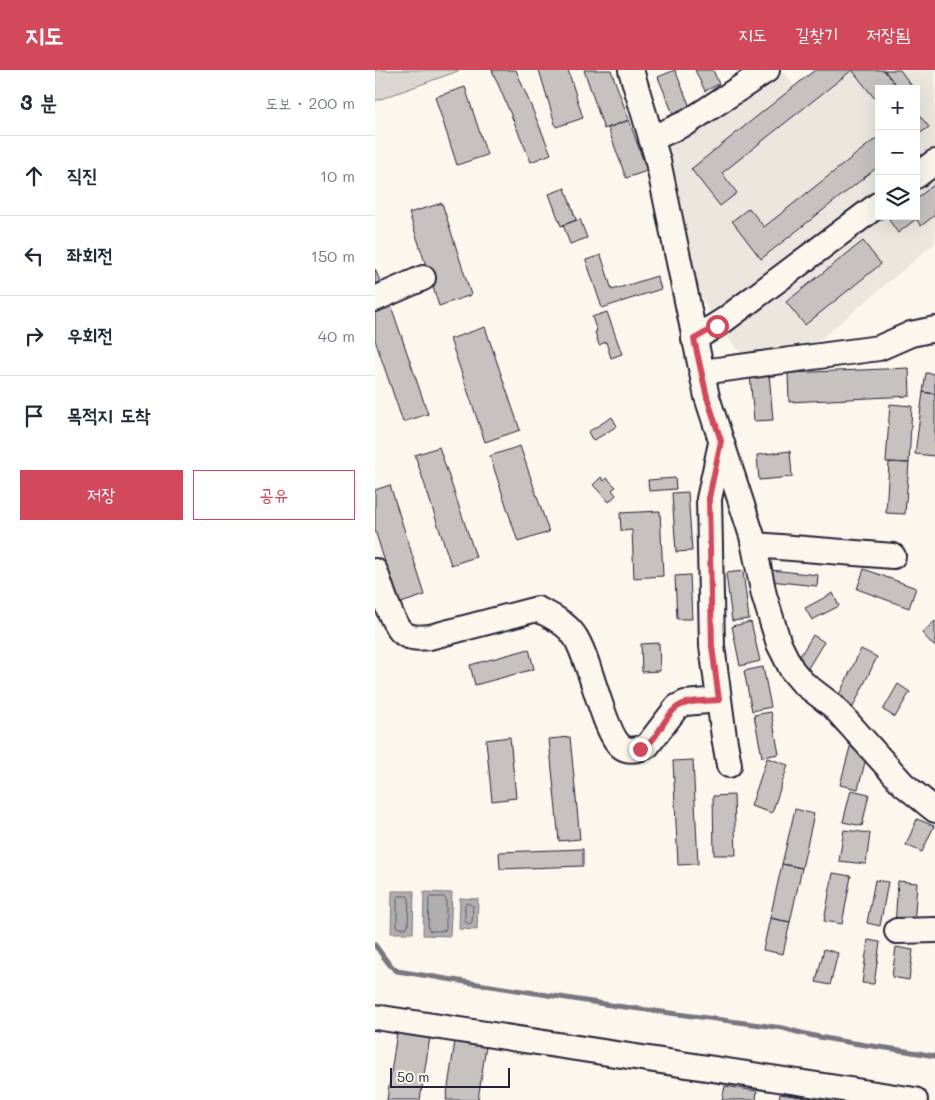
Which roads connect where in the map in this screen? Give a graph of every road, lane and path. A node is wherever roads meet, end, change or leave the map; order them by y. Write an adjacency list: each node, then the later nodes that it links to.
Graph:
1 (631, 70): 3 (street)
2 (767, 70): 3 (street)
3 (651, 139): 10 (street)
4 (935, 162): 5 (street)
5 (917, 175)
6 (875, 207): 10 (street)
7 (423, 278): 8 (street)
8 (375, 300)
9 (935, 328): 11 (street)
10 (694, 339): 11 (street)
11 (702, 372): 12 (street)
12 (721, 441): 13 (street); 16 (street)
13 (754, 545): 14 (street); 18 (street)
14 (893, 556)
15 (375, 571): 16 (street)
16 (719, 700): 17 (street)
17 (729, 764)
18 (935, 810)
19 (935, 930): 20 (street)
20 (897, 931)
21 (375, 1017): 22 (street)
22 (915, 1100)

